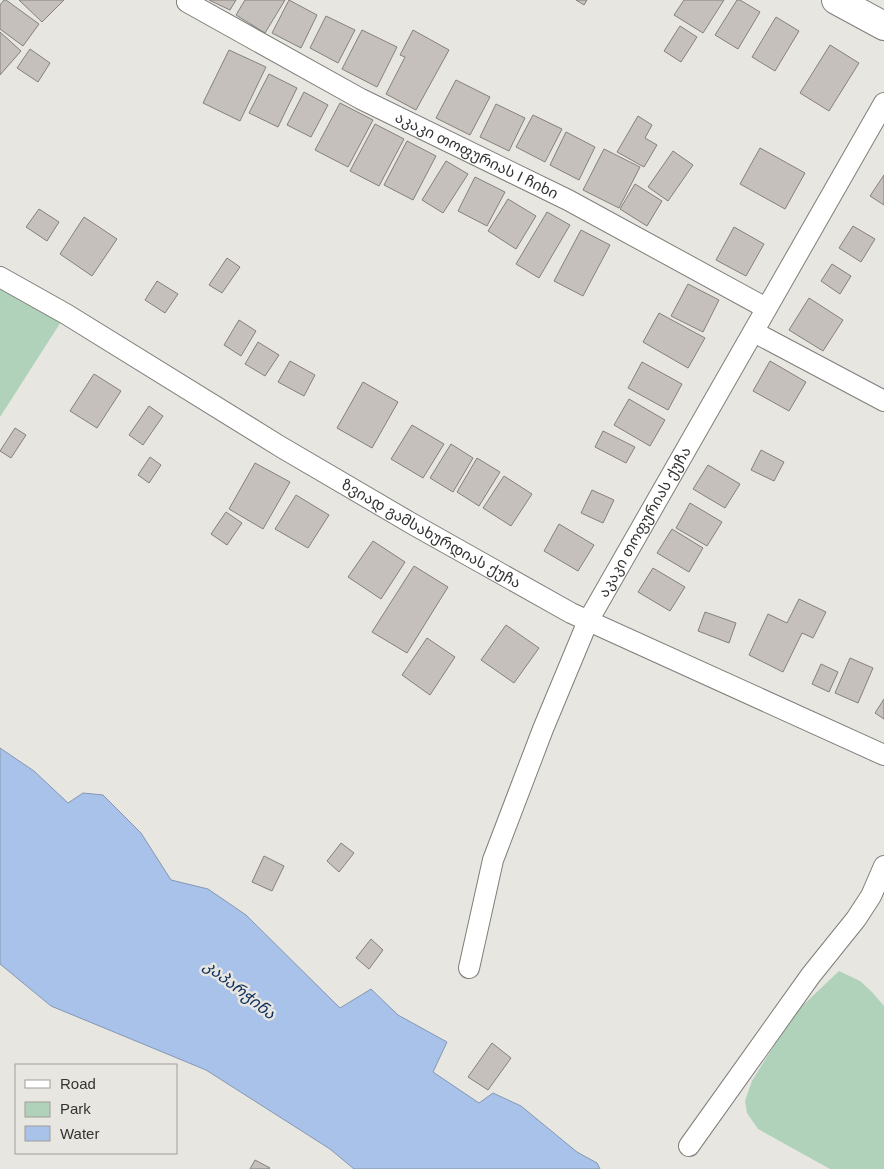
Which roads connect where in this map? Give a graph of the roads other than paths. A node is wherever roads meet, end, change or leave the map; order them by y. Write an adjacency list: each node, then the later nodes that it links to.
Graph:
1 (836, 0): 3 (highway)
2 (187, 2): 6 (street, აკაკი თოფურიას I ჩიხი)
3 (884, 26)
4 (884, 104): 6 (street, აკაკი თოფურიას ქუჩა)
5 (0, 277): 9 (street, ზვიად გამსახურდიას ქუჩა)
6 (766, 308): 7 (street, აკაკი თოფურიას ქუჩა)
7 (754, 332): 8 (street); 9 (street, აკაკი თოფურიას ქუჩა)
8 (884, 401)
9 (588, 621): 10 (street, ზვიად გამსახურდიას ქუჩა); 13 (street, აკაკი თოფურიას ქუჩა)
10 (884, 754)
11 (884, 866): 12 (street)
12 (878, 900): 14 (street)
13 (468, 968)
14 (689, 1146)

